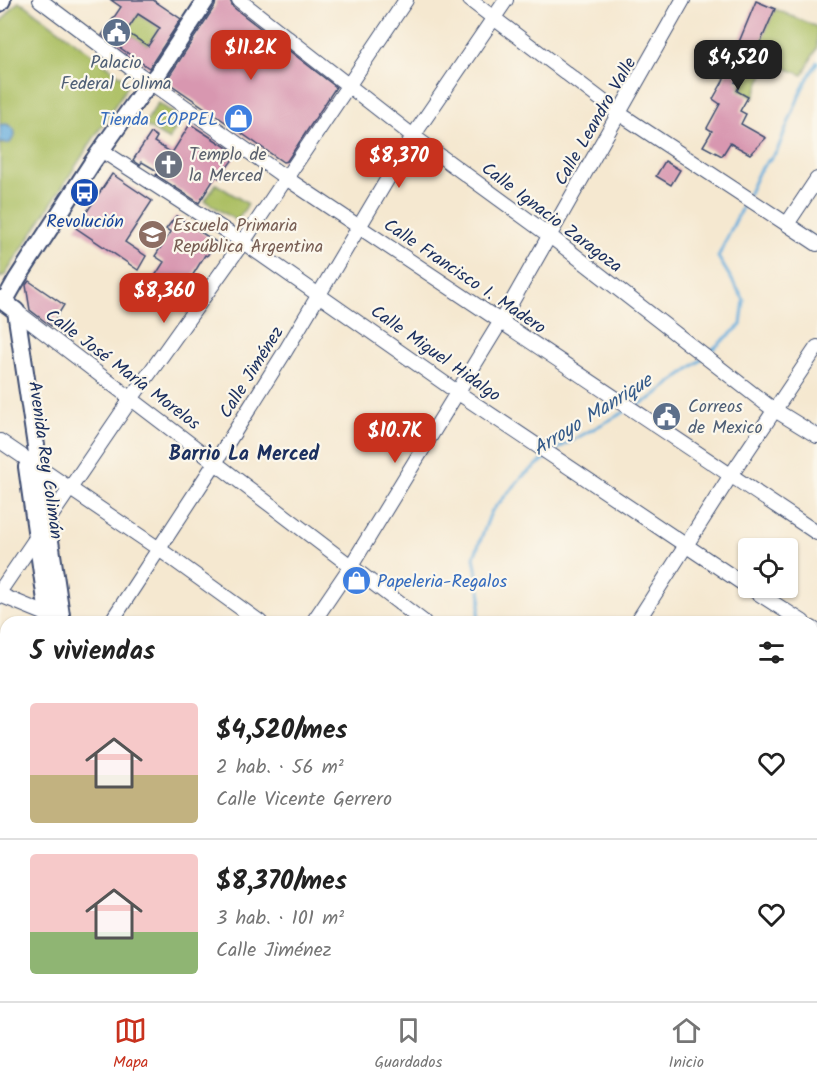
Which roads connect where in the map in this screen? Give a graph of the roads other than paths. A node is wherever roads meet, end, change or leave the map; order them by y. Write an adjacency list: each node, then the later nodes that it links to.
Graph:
1 (40, 0): 9 (street, Calle Francisco I. Madero)
2 (206, 0): 9 (main road)
3 (239, 0): 10 (street, Calle Ignacio Zaragoza)
4 (406, 0): 10 (street)
5 (470, 0): 8 (street)
6 (506, 0): 8 (street, Calle Jiménez)
7 (683, 0): 11 (street, Calle Leandro Valle)
8 (493, 18): 11 (street); 12 (street, Calle Jiménez)
9 (150, 81): 13 (main road); 14 (street, Calle Francisco I. Madero)
10 (349, 85): 12 (street, Calle Ignacio Zaragoza); 14 (street)
11 (620, 114): 16 (street); 18 (street, Calle Leandro Valle)
12 (413, 136): 17 (street, Calle Jiménez); 18 (street, Calle Ignacio Zaragoza)
13 (101, 150): 19 (street, Calle Miguel Hidalgo); 22 (main road)
14 (286, 178): 17 (street, Calle Francisco I. Madero); 19 (street)
15 (817, 179): 16 (street)
16 (787, 224): 20 (street)
17 (359, 226): 21 (street, Calle Jiménez); 23 (street, Calle Francisco I. Madero)
18 (549, 236): 23 (street, Calle Leandro Valle); 27 (street, Calle Ignacio Zaragoza)
19 (243, 242): 21 (street, Calle Miguel Hidalgo); 26 (street)
20 (817, 244)
21 (320, 294): 25 (street, Calle Miguel Hidalgo); 31 (street, Calle Jiménez)
22 (5, 306): 26 (street, Calle José María Morelos); 30 (main road, Avenida Rey Colimán)
23 (501, 321): 25 (street, Calle Leandro Valle); 32 (street, Calle Francisco I. Madero)
24 (817, 347): 27 (street)
25 (457, 392): 37 (street, Calle Miguel Hidalgo); 39 (street, Calle Leandro Valle)
26 (131, 399): 31 (street, Calle José María Morelos); 33 (street)
27 (776, 411): 28 (street, Calle Ignacio Zaragoza); 32 (street)
28 (817, 436)
29 (0, 441): 30 (street)
30 (32, 461): 33 (street); 34 (main road, Avenida Rey Colimán); 36 (main road, Avenida Rey Colimán)
31 (215, 463): 38 (street, Calle Jiménez); 39 (street, Calle José María Morelos)
32 (731, 475): 35 (street, Calle Francisco I. Madero); 37 (street)
33 (70, 489): 34 (street); 38 (street)
34 (47, 523): 36 (street); 45 (main road, Avenida Rey Colimán)
35 (817, 533)
36 (37, 538): 41 (street); 44 (main road, Avenida Rey Colimán)
37 (685, 546): 40 (street, Calle Miguel Hidalgo); 50 (street)
38 (159, 549): 46 (street, Calle Jiménez); 47 (street)
39 (351, 566): 48 (street, Calle Leandro Valle); 49 (street, Calle José María Morelos)
40 (738, 581)
41 (0, 593): 43 (street)
42 (765, 598): 51 (street, Calle Miguel Hidalgo)
43 (49, 616)
44 (57, 616)
45 (58, 616)
46 (115, 616)
47 (252, 616)
48 (317, 616)
49 (416, 616)
50 (641, 616)
51 (793, 616)

